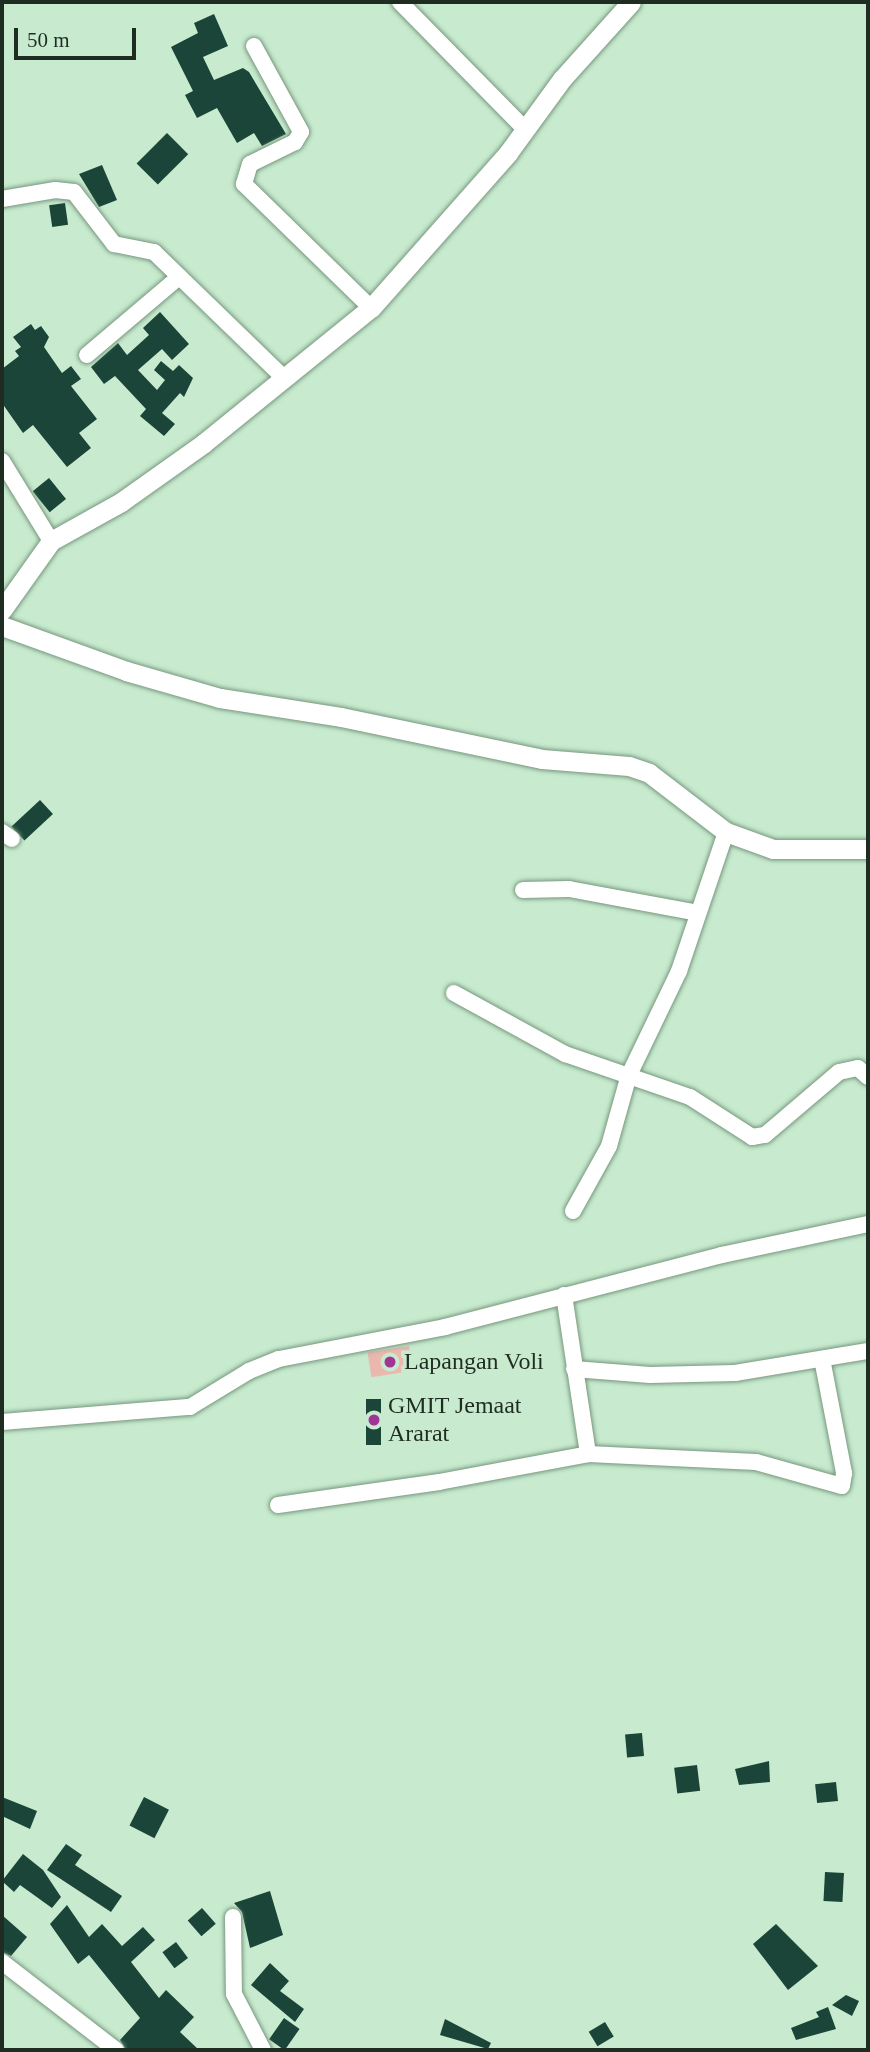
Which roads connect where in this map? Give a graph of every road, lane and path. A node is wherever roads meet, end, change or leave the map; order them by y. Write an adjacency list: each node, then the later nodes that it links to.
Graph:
1 (400, 2): 4 (street)
2 (631, 2): 4 (street)
3 (254, 46): 7 (street)
4 (525, 129): 7 (street)
5 (2, 199): 6 (street)
6 (179, 277): 8 (street); 9 (street)
7 (371, 308): 9 (street)
8 (87, 355)
9 (283, 377): 11 (street)
10 (2, 461): 11 (street)
11 (51, 541): 12 (street)
12 (2, 610)
13 (2, 626): 14 (street)
14 (726, 832): 15 (street); 17 (street)
15 (868, 849)
16 (523, 890): 17 (street)
17 (698, 913): 19 (street)
18 (454, 993): 19 (street)
19 (629, 1075): 20 (street); 21 (street)
20 (868, 1077)
21 (573, 1211)
22 (868, 1224): 23 (street)
23 (564, 1295): 26 (street); 27 (street)
24 (868, 1351): 25 (street)
25 (822, 1359): 26 (street); 28 (street)
26 (574, 1369): 28 (street)
27 (2, 1422)
28 (588, 1454): 29 (street)
29 (278, 1505)
30 (233, 1917): 33 (street)
31 (2, 1962): 32 (street)
32 (116, 2050)
33 (263, 2050)

